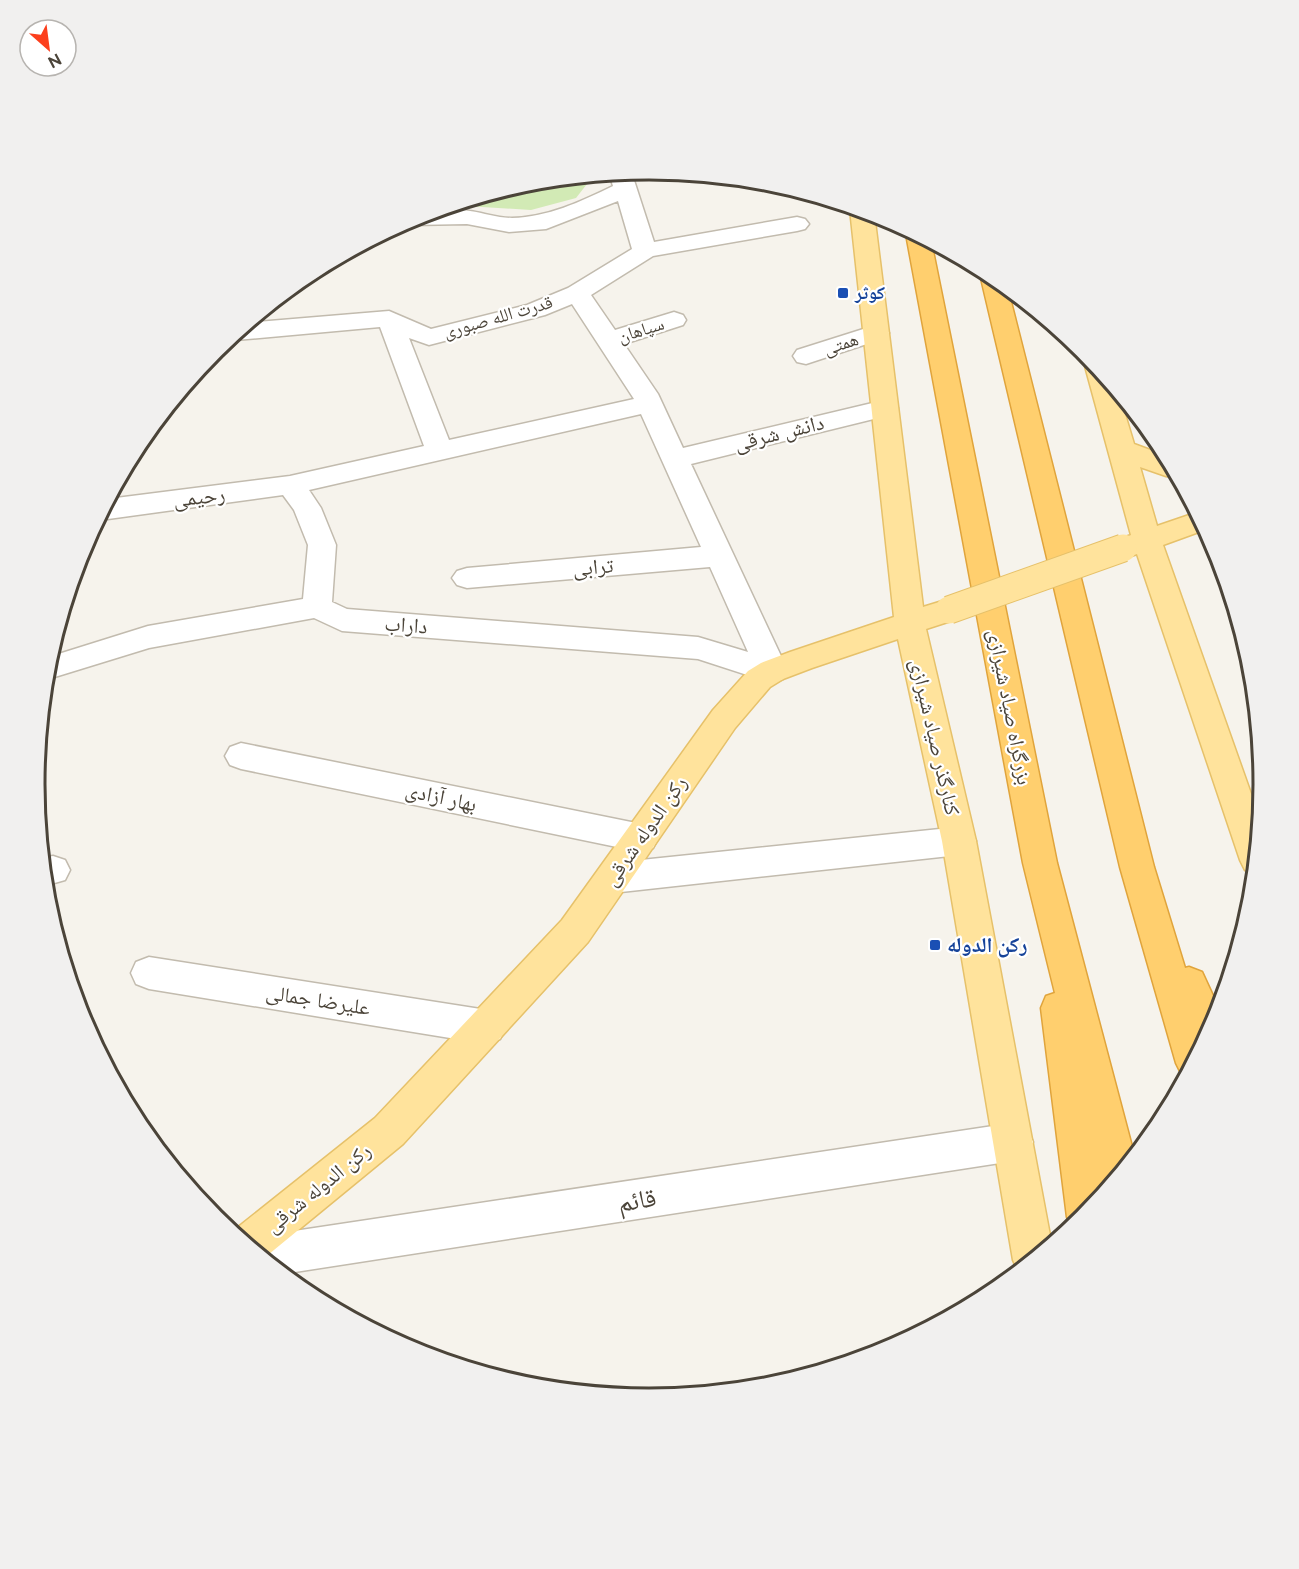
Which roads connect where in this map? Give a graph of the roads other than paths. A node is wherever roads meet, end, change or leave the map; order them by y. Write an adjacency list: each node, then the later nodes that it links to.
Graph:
1 (622, 181): 2 (street); 6 (street)
2 (441, 217)
3 (863, 219): 12 (main road, کنارگذر صیاد شیرازی)
4 (797, 224): 6 (street, قدرت الله صبوری)
5 (920, 244): 36 (highway, بزرگراه صیاد شیرازی)
6 (645, 251): 8 (street, قدرت الله صبوری)
7 (996, 290): 37 (highway)
8 (577, 293): 9 (street, قدرت الله صبوری); 13 (street)
9 (389, 319): 11 (street); 19 (street)
10 (674, 320): 13 (street, سپاهان)
11 (250, 331)
12 (876, 333): 14 (street, همتی); 17 (main road, کنارگذر صیاد شیرازی)
13 (609, 340): 16 (street)
14 (806, 356)
15 (1104, 386): 18 (main road)
16 (649, 404): 19 (street, رحیمی); 20 (street)
17 (885, 408): 20 (street, دانش شرقی); 29 (main road, کنارگذر صیاد شیرازی)
18 (1122, 450): 21 (main road); 25 (main road)
19 (440, 452): 22 (street, رحیمی)
20 (674, 459): 26 (street)
21 (1162, 465)
22 (290, 485): 23 (street, رحیمی); 28 (street)
23 (112, 509)
24 (1195, 523): 25 (main road, رکن الدوله شرقی)
25 (1135, 544): 29 (main road, رکن الدوله شرقی, bridge); 35 (main road)
26 (719, 556): 27 (street, ترابی); 31 (street)
27 (467, 579)
28 (317, 607): 30 (street); 31 (street, داراب)
29 (910, 623): 31 (main road, رکن الدوله شرقی); 34 (main road, کنارگذر صیاد شیرازی)
30 (57, 665)
31 (772, 671): 33 (main road, رکن الدوله شرقی)
32 (241, 756): 33 (street, بهار آزادی)
33 (641, 838): 38 (main road, رکن الدوله شرقی)
34 (958, 841): 38 (street); 43 (main road, کنارگذر صیاد شیرازی)
35 (1251, 844)
36 (1040, 863): 44 (highway, بزرگراه صیاد شیرازی); 45 (highway)
37 (1137, 867): 40 (highway); 42 (highway)
38 (612, 878): 41 (main road, رکن الدوله شرقی)
39 (149, 973): 41 (street, علیرضا جمالی)
40 (1206, 1021)
41 (487, 1027): 46 (main road, رکن الدوله شرقی)
42 (1192, 1052)
43 (1013, 1142): 47 (main road, کنارگذر صیاد شیرازی); 48 (street, قائم)
44 (1118, 1166)
45 (1085, 1203)
46 (253, 1241)
47 (1032, 1252)
48 (271, 1255)

